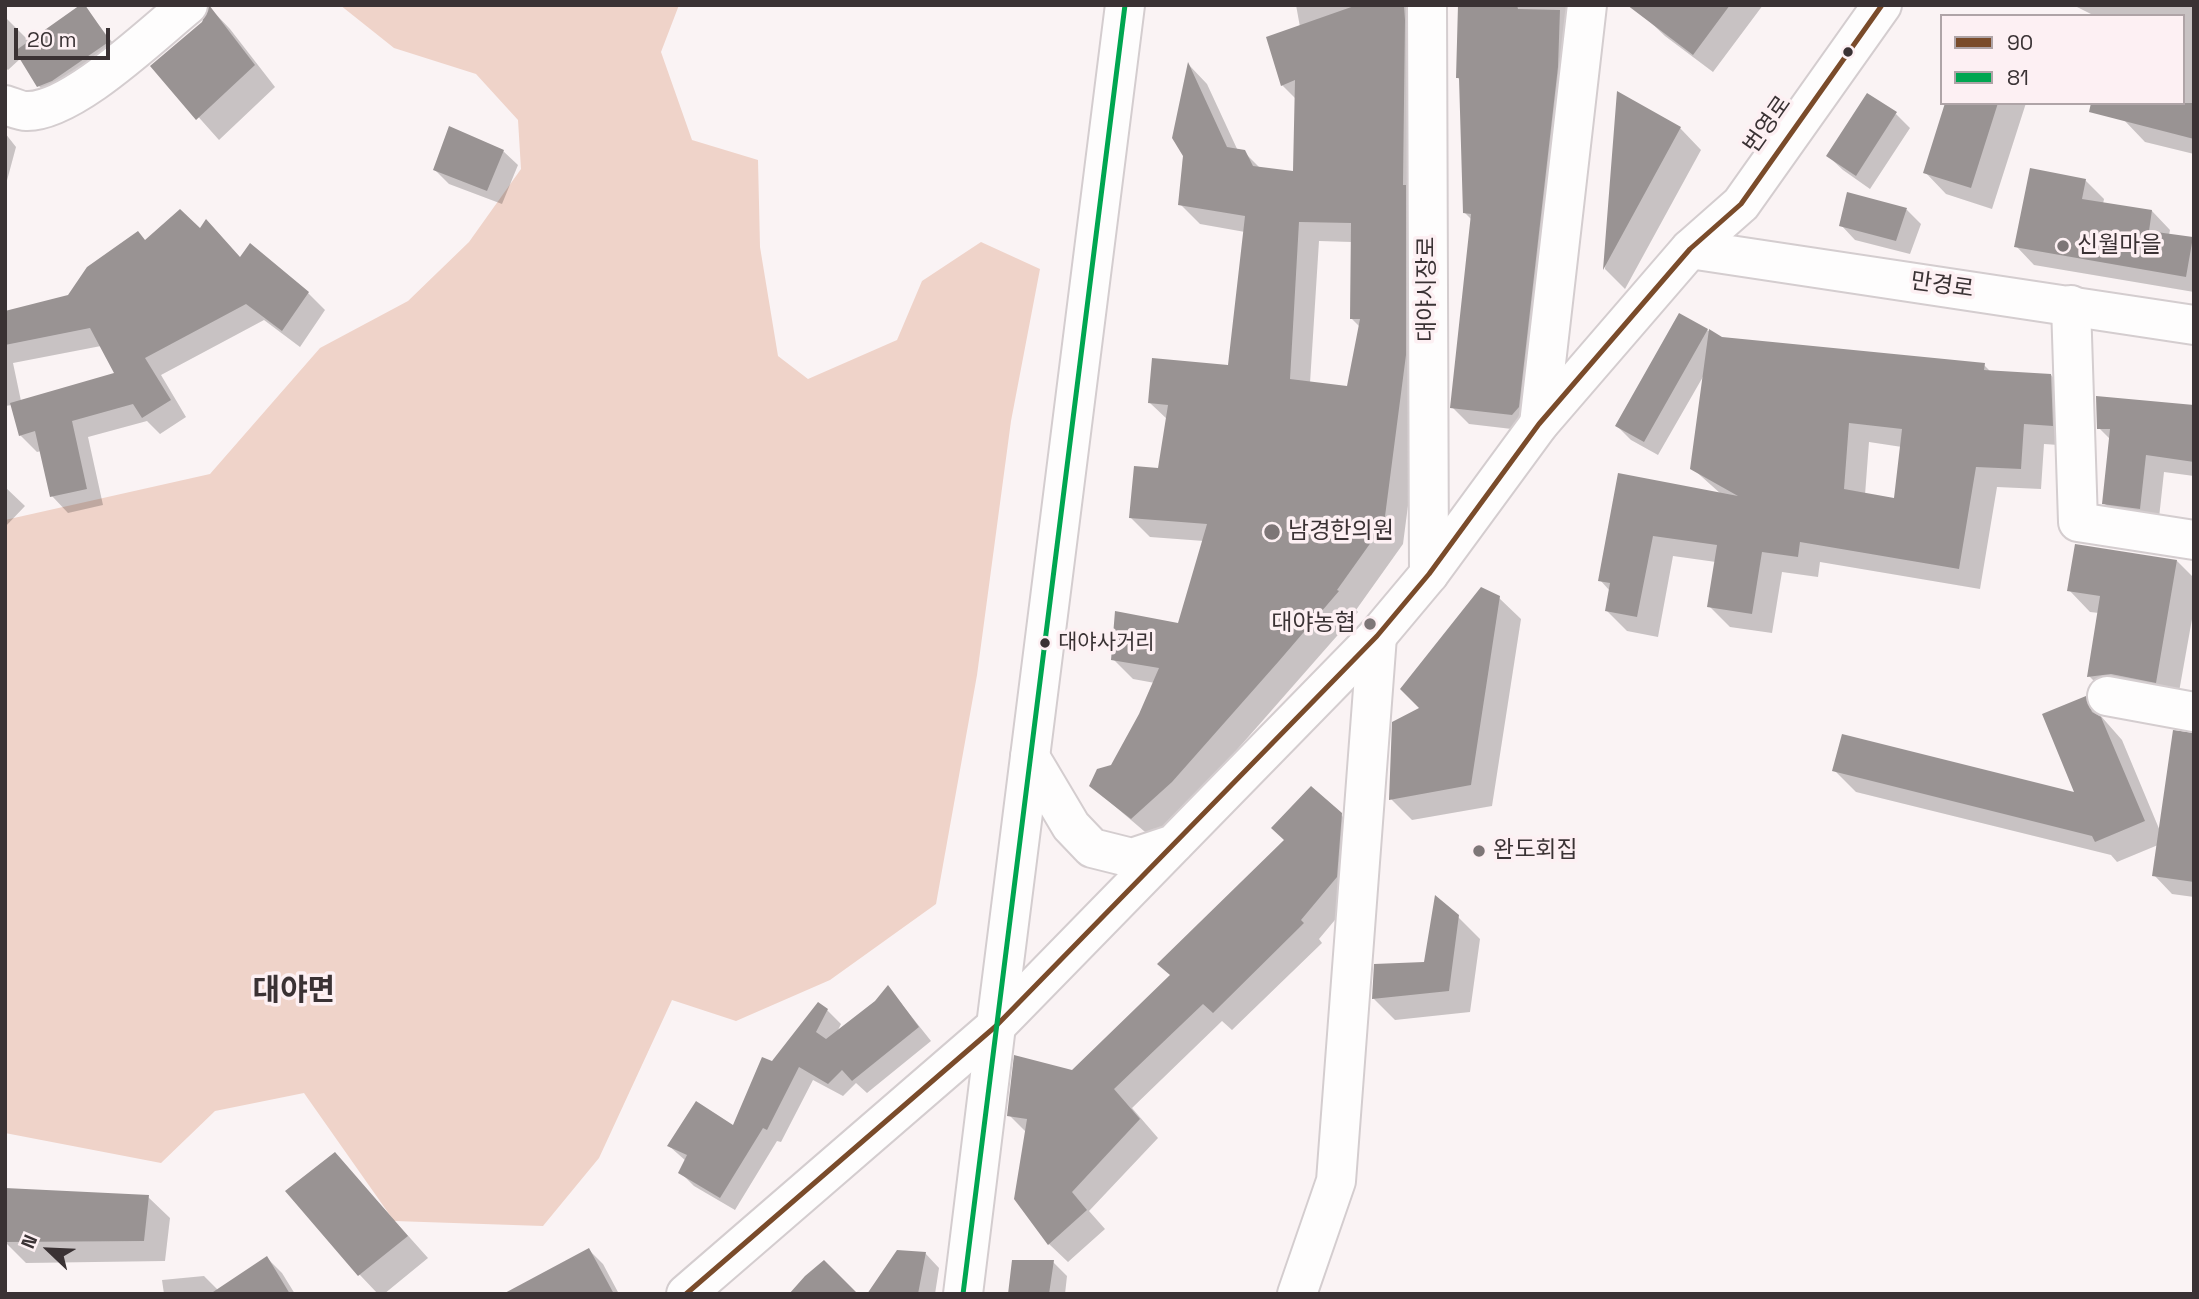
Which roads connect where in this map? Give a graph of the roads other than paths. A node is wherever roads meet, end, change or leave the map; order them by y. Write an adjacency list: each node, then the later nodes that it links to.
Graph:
1 (188, 5): 7 (main road)
2 (1125, 5): 17 (main road)
3 (1427, 5): 13 (main road, 대야시장로)
4 (1587, 5): 11 (main road)
5 (1852, 5): 8 (main road, 번영로)
6 (1882, 5): 8 (main road, 번영로)
7 (5, 106)
8 (1690, 249): 9 (main road, 만경로); 11 (main road, 번영로)
9 (2071, 304): 10 (main road, 만경로); 12 (main road)
10 (2194, 326)
11 (1539, 424): 13 (main road, 번영로)
12 (2194, 540)
13 (1429, 573): 14 (main road, 번영로)
14 (1377, 636): 18 (main road, 번영로); 22 (main road)
15 (2107, 696): 16 (main road)
16 (2194, 712)
17 (1030, 757): 18 (main road); 19 (main road)
18 (1174, 844): 19 (main road, 번영로)
19 (996, 1026): 20 (main road, 번영로); 21 (main road)
20 (686, 1294)
21 (963, 1294)
22 (1297, 1294)

